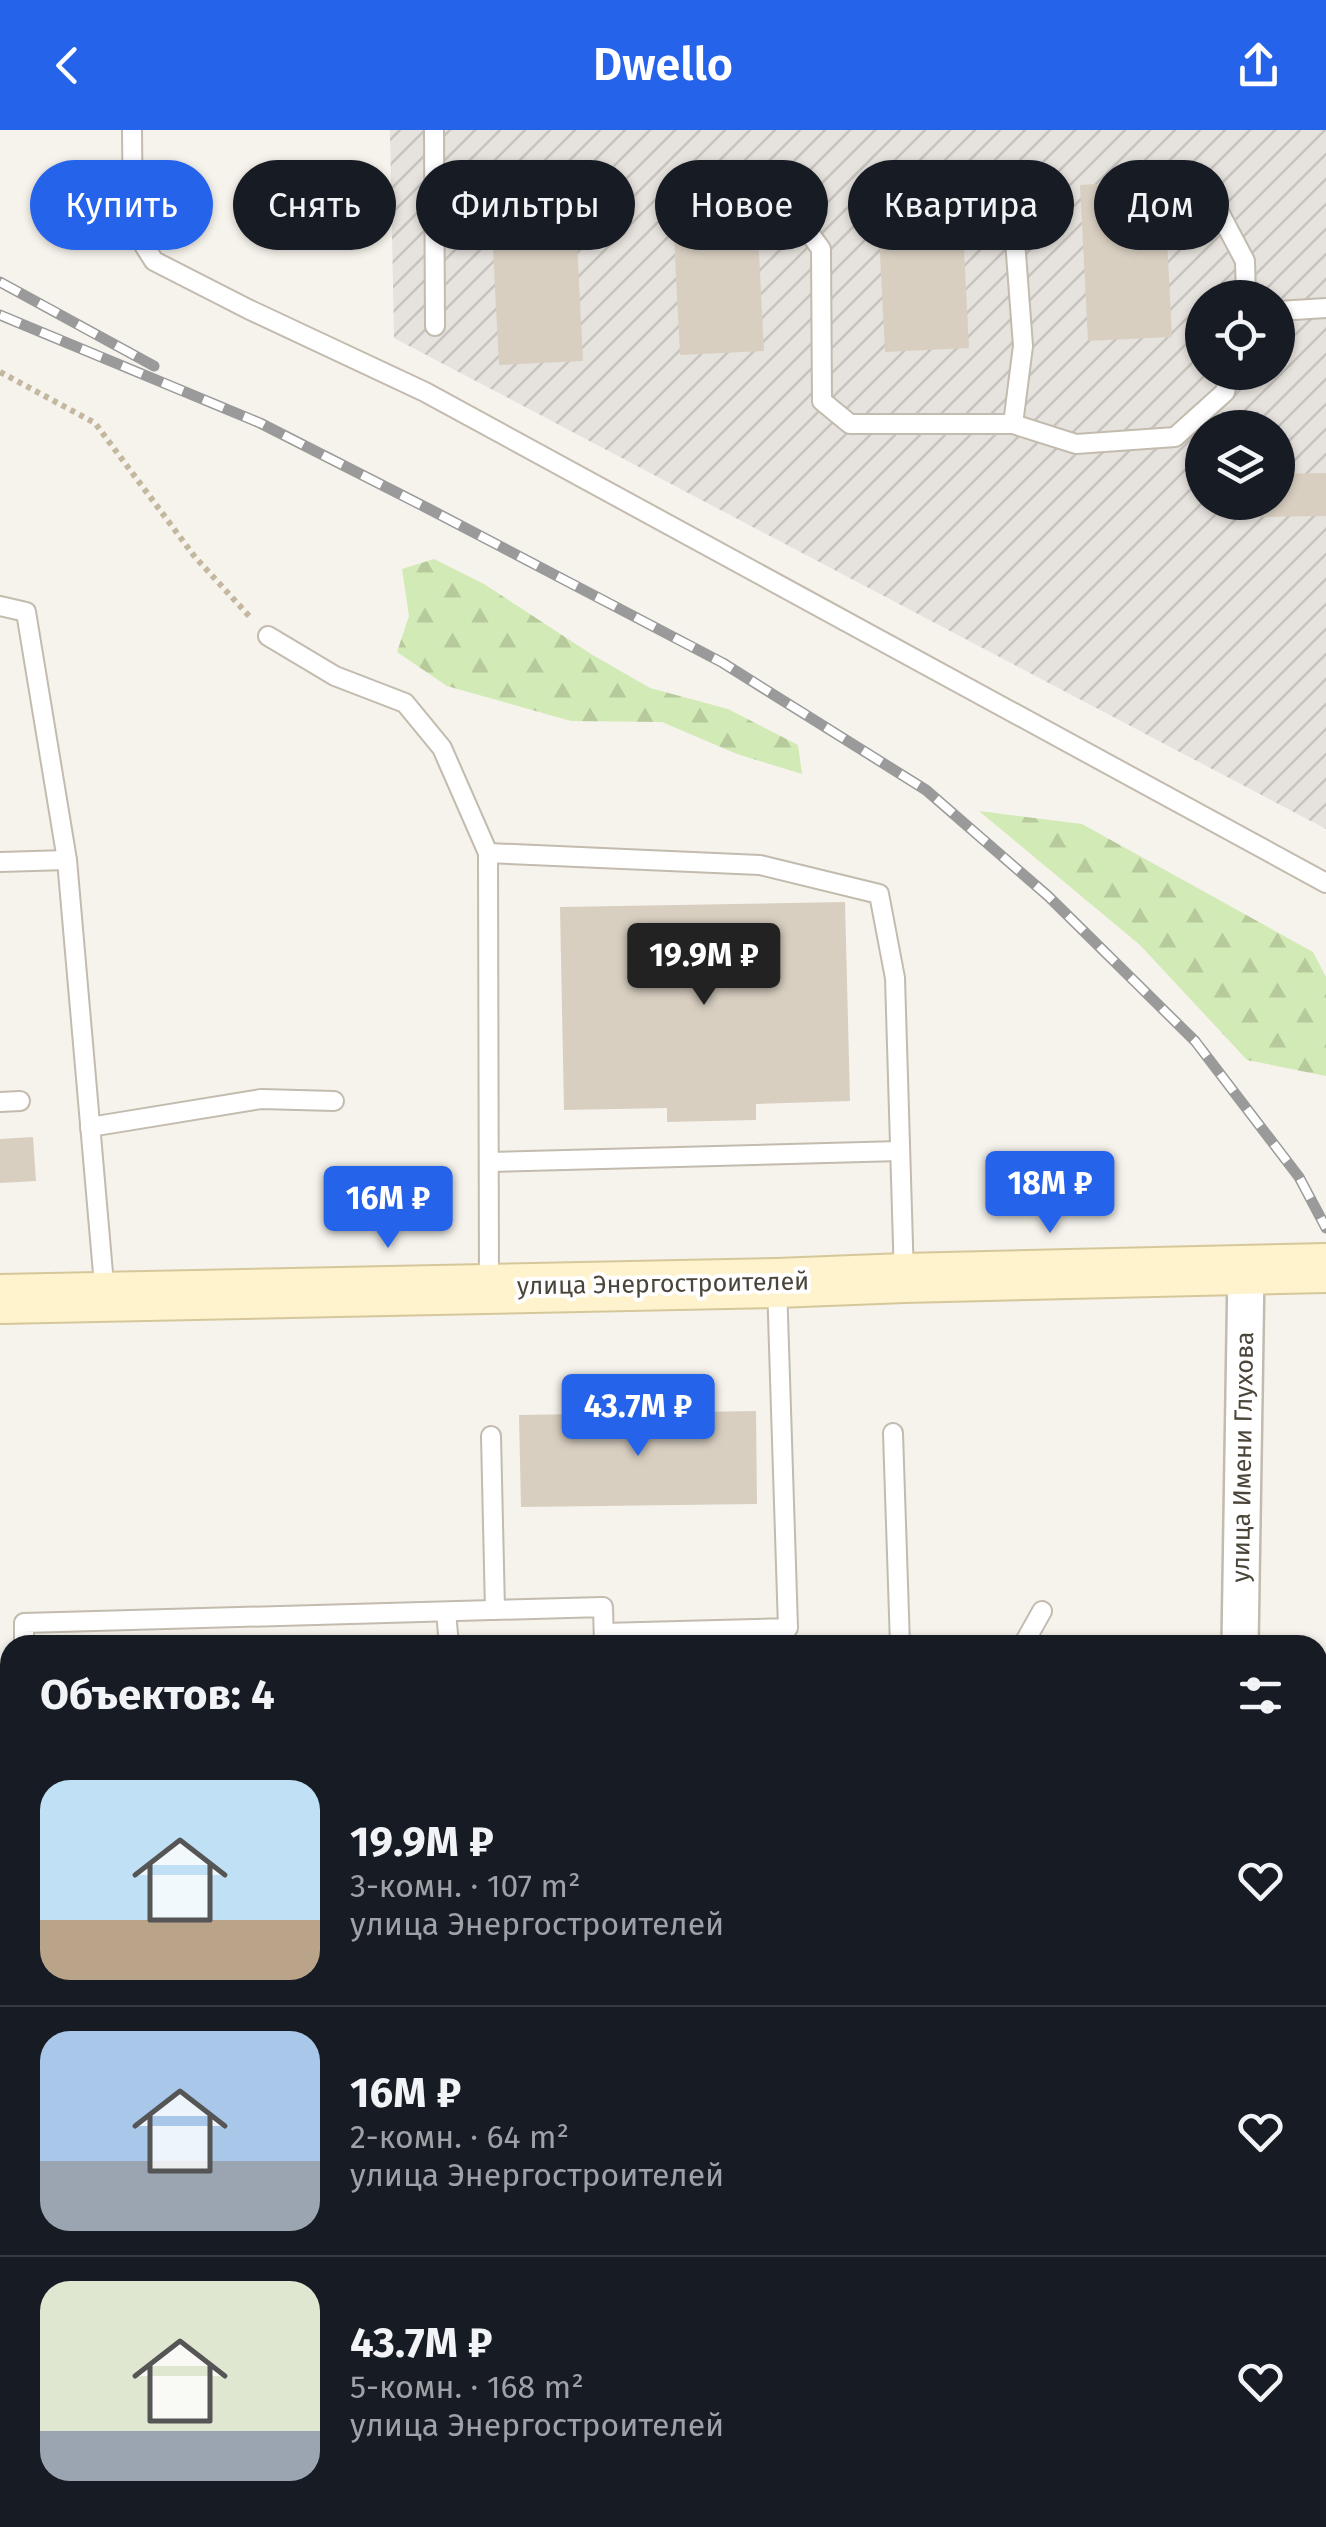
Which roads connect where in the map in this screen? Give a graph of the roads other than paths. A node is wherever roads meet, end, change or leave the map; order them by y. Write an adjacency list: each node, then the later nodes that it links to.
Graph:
1 (132, 130): 17 (lane)
2 (434, 130): 9 (lane)
3 (1229, 231): 6 (lane)
4 (821, 250): 11 (lane)
5 (1016, 250): 11 (lane)
6 (1246, 280)
7 (1326, 308): 8 (lane)
8 (1295, 310)
9 (435, 326)
10 (1226, 390): 11 (lane)
11 (1013, 424)
12 (0, 606): 15 (lane)
13 (268, 636): 14 (lane)
14 (488, 853): 22 (lane); 23 (lane)
15 (67, 860): 16 (lane); 21 (lane)
16 (0, 862)
17 (1326, 883)
18 (0, 1102): 19 (lane)
19 (20, 1102)
20 (334, 1102): 21 (lane)
21 (90, 1127): 29 (lane)
22 (900, 1151): 23 (lane); 26 (lane)
23 (489, 1162): 28 (lane)
24 (1326, 1268): 25 (main road, улица Энергостроителей)
25 (1246, 1270): 26 (main road, улица Энергостроителей); 42 (street, улица Имени Глухова)
26 (904, 1278): 27 (main road, улица Энергостроителей)
27 (777, 1283): 28 (main road, улица Энергостроителей); 39 (lane)
28 (489, 1288): 29 (main road, улица Энергостроителей)
29 (104, 1296): 30 (main road, улица Энергостроителей)
30 (0, 1299)
31 (893, 1433): 40 (lane)
32 (491, 1436): 33 (lane)
33 (496, 1610): 35 (lane); 38 (lane)
34 (1042, 1611): 41 (lane)
35 (446, 1612): 36 (lane); 37 (lane)
36 (24, 1635)
37 (448, 1635)
38 (604, 1635)
39 (671, 1635)
40 (900, 1635)
41 (1029, 1635)
42 (1240, 1635)

